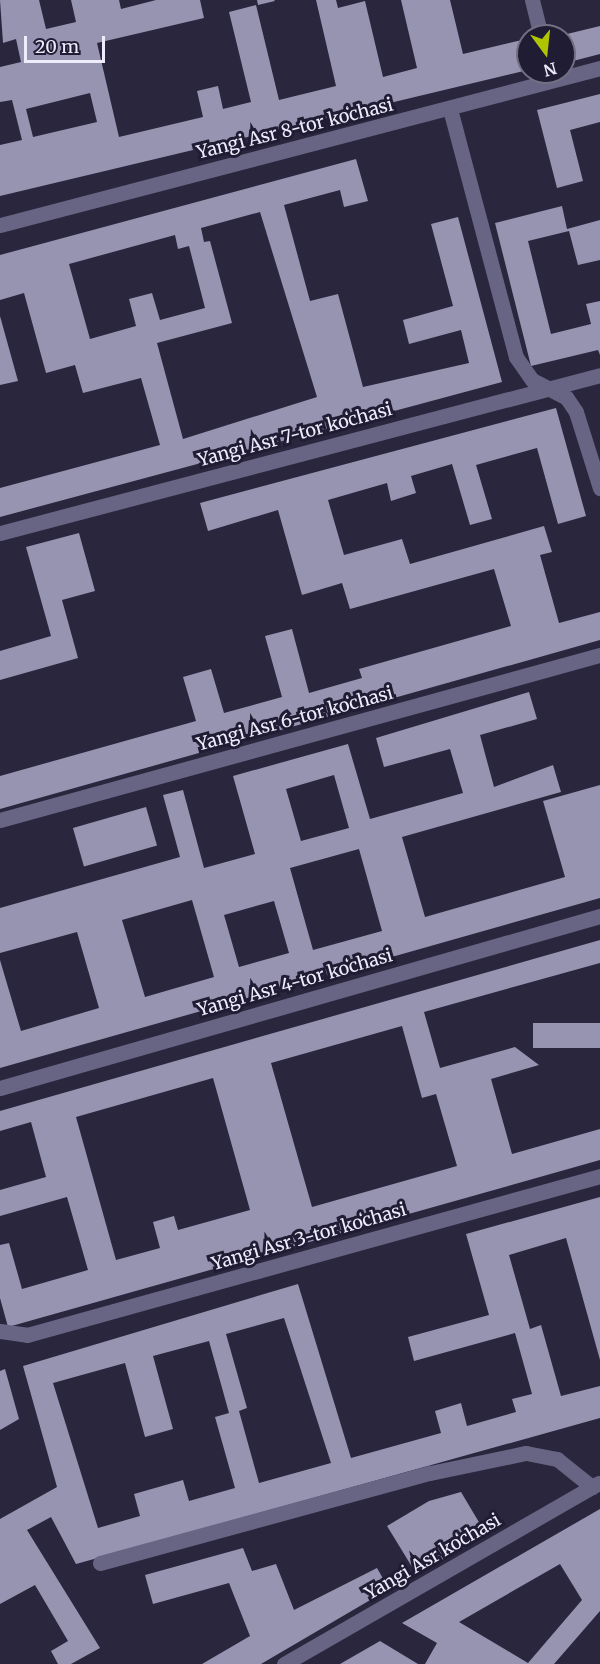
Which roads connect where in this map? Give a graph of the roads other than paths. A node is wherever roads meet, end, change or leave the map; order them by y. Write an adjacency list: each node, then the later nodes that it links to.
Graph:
1 (532, 0): 2 (street)
2 (538, 24)
3 (600, 68): 4 (street, Yangi Asr 8-tor koʻchasi)
4 (576, 72)
5 (526, 84): 6 (street, Yangi Asr 8-tor koʻchasi)
6 (450, 109): 7 (street, Yangi Asr 8-tor koʻchasi); 9 (street)
7 (0, 225)
8 (600, 375): 9 (street, Yangi Asr 7-tor koʻchasi)
9 (548, 388): 10 (street); 11 (street, Yangi Asr 7-tor koʻchasi)
10 (600, 488)
11 (0, 533)
12 (600, 655): 13 (street, Yangi Asr 6-tor koʻchasi)
13 (0, 820)
14 (600, 916): 15 (street, Yangi Asr 4-tor koʻchasi)
15 (0, 1088)
16 (600, 1176): 17 (street, Yangi Asr 3-tor koʻchasi)
17 (0, 1331)
18 (596, 1485): 19 (street); 20 (street, Yangi Asr koʻchasi)
19 (100, 1563)
20 (284, 1664)

